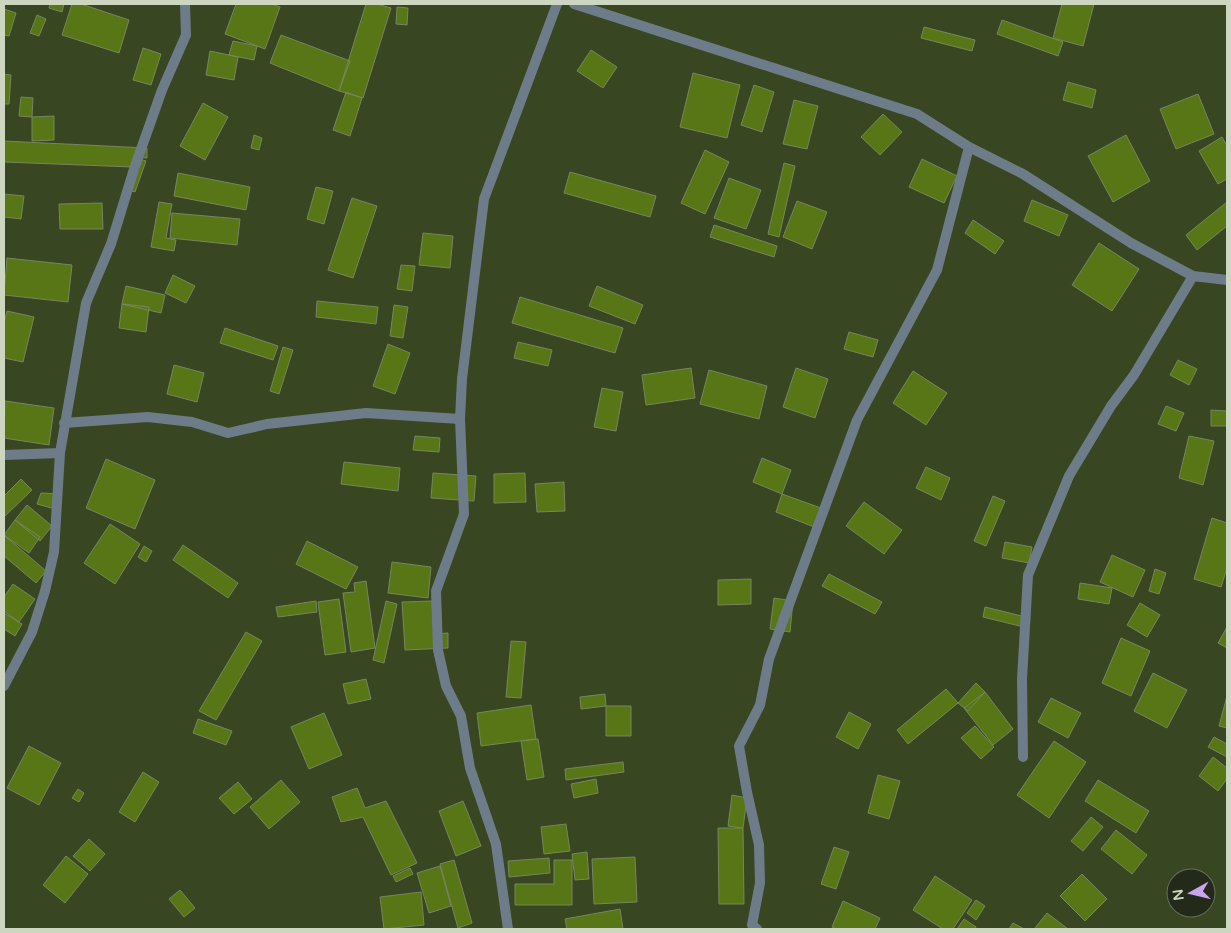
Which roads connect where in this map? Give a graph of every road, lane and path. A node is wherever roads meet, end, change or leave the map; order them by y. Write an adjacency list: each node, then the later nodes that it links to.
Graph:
1 (186, 4): 8 (street)
2 (556, 4): 7 (street)
3 (574, 4): 4 (street)
4 (968, 147): 5 (street); 14 (street)
5 (1193, 276): 6 (street); 12 (street)
6 (1227, 280)
7 (460, 419): 8 (street); 13 (street)
8 (64, 423): 9 (street)
9 (60, 453): 10 (street); 11 (street)
10 (4, 455)
11 (4, 686)
12 (1023, 757)
13 (508, 929)
14 (757, 929)

